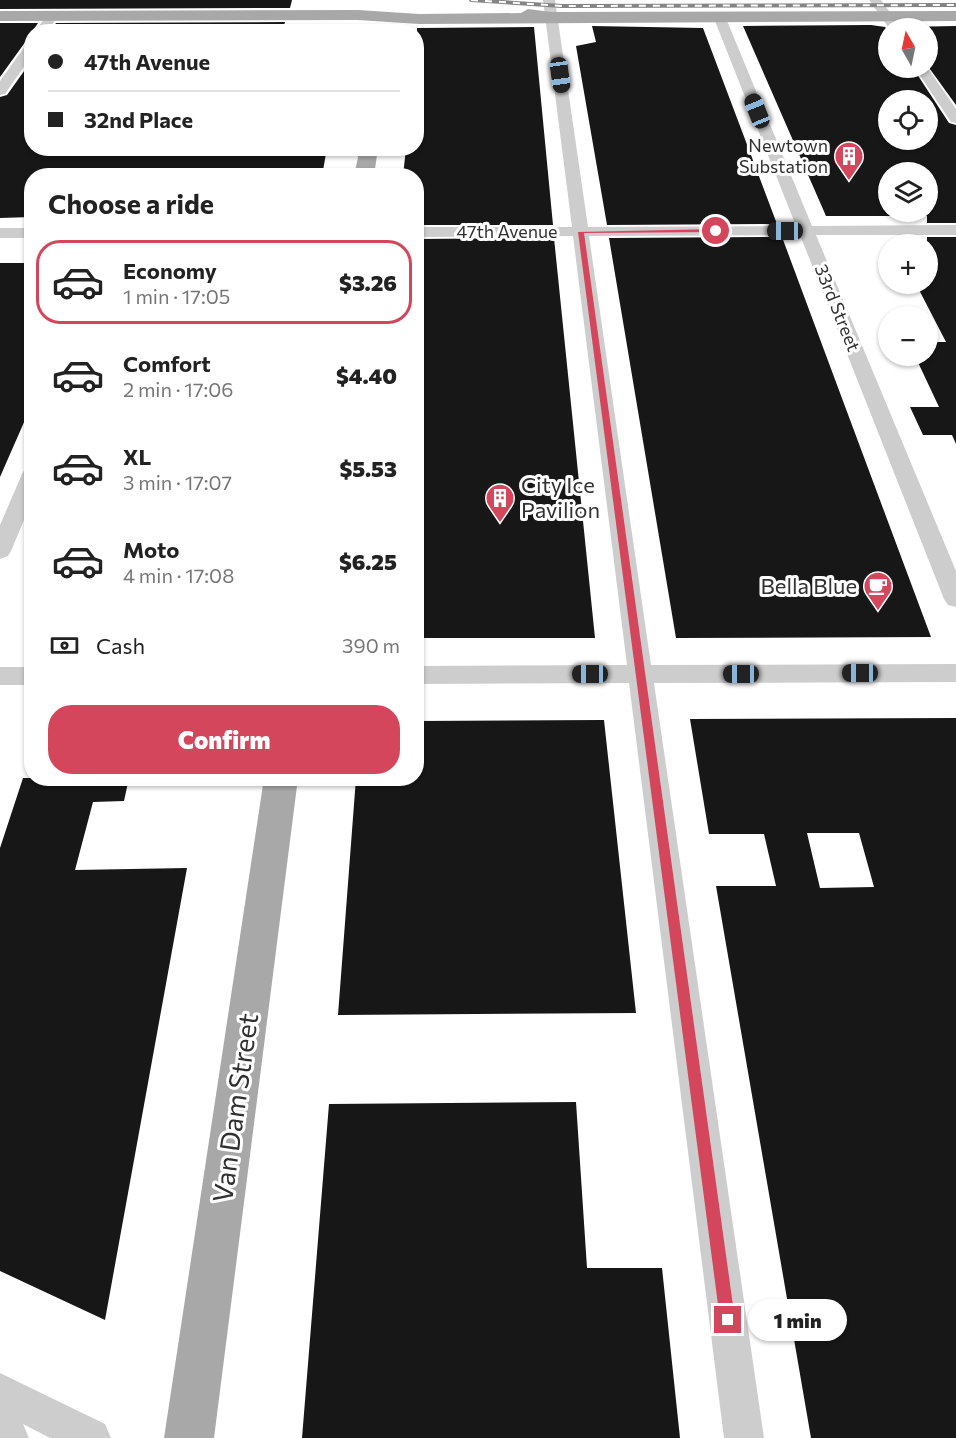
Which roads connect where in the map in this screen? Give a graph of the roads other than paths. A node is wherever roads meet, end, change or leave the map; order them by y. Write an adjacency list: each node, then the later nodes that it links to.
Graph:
1 (380, 0): 15 (main road)
2 (549, 0): 10 (street)
3 (875, 0): 11 (street)
4 (411, 2): 15 (main road)
5 (449, 3): 10 (main road)
6 (0, 16): 7 (main road)
7 (52, 16): 14 (street); 15 (main road)
8 (719, 16): 10 (main road); 13 (main road); 21 (street, 33rd Street)
9 (956, 16): 12 (main road)
10 (551, 17): 15 (main road); 23 (street)
11 (888, 18)
12 (934, 18)
13 (878, 22)
14 (46, 24)
15 (387, 24)
16 (24, 56): 18 (street)
17 (928, 78): 19 (street)
18 (0, 91)
19 (956, 119)
20 (956, 230): 21 (street, 47th Avenue)
21 (806, 231): 23 (street, 47th Avenue); 28 (street, 33rd Street)
22 (424, 232): 23 (street, 47th Avenue)
23 (581, 232): 30 (street)
24 (0, 233): 25 (street)
25 (24, 233)
26 (24, 493): 27 (street)
27 (0, 551)
28 (956, 599)
29 (956, 673): 30 (street)
30 (640, 674): 32 (street); 40 (street)
31 (24, 675): 33 (street)
32 (424, 675)
33 (0, 676)
34 (280, 786): 39 (main road, Van Dam Street)
35 (0, 1392): 38 (street)
36 (0, 1415): 37 (street)
37 (9, 1438)
38 (91, 1438)
39 (189, 1438)
40 (744, 1438)

